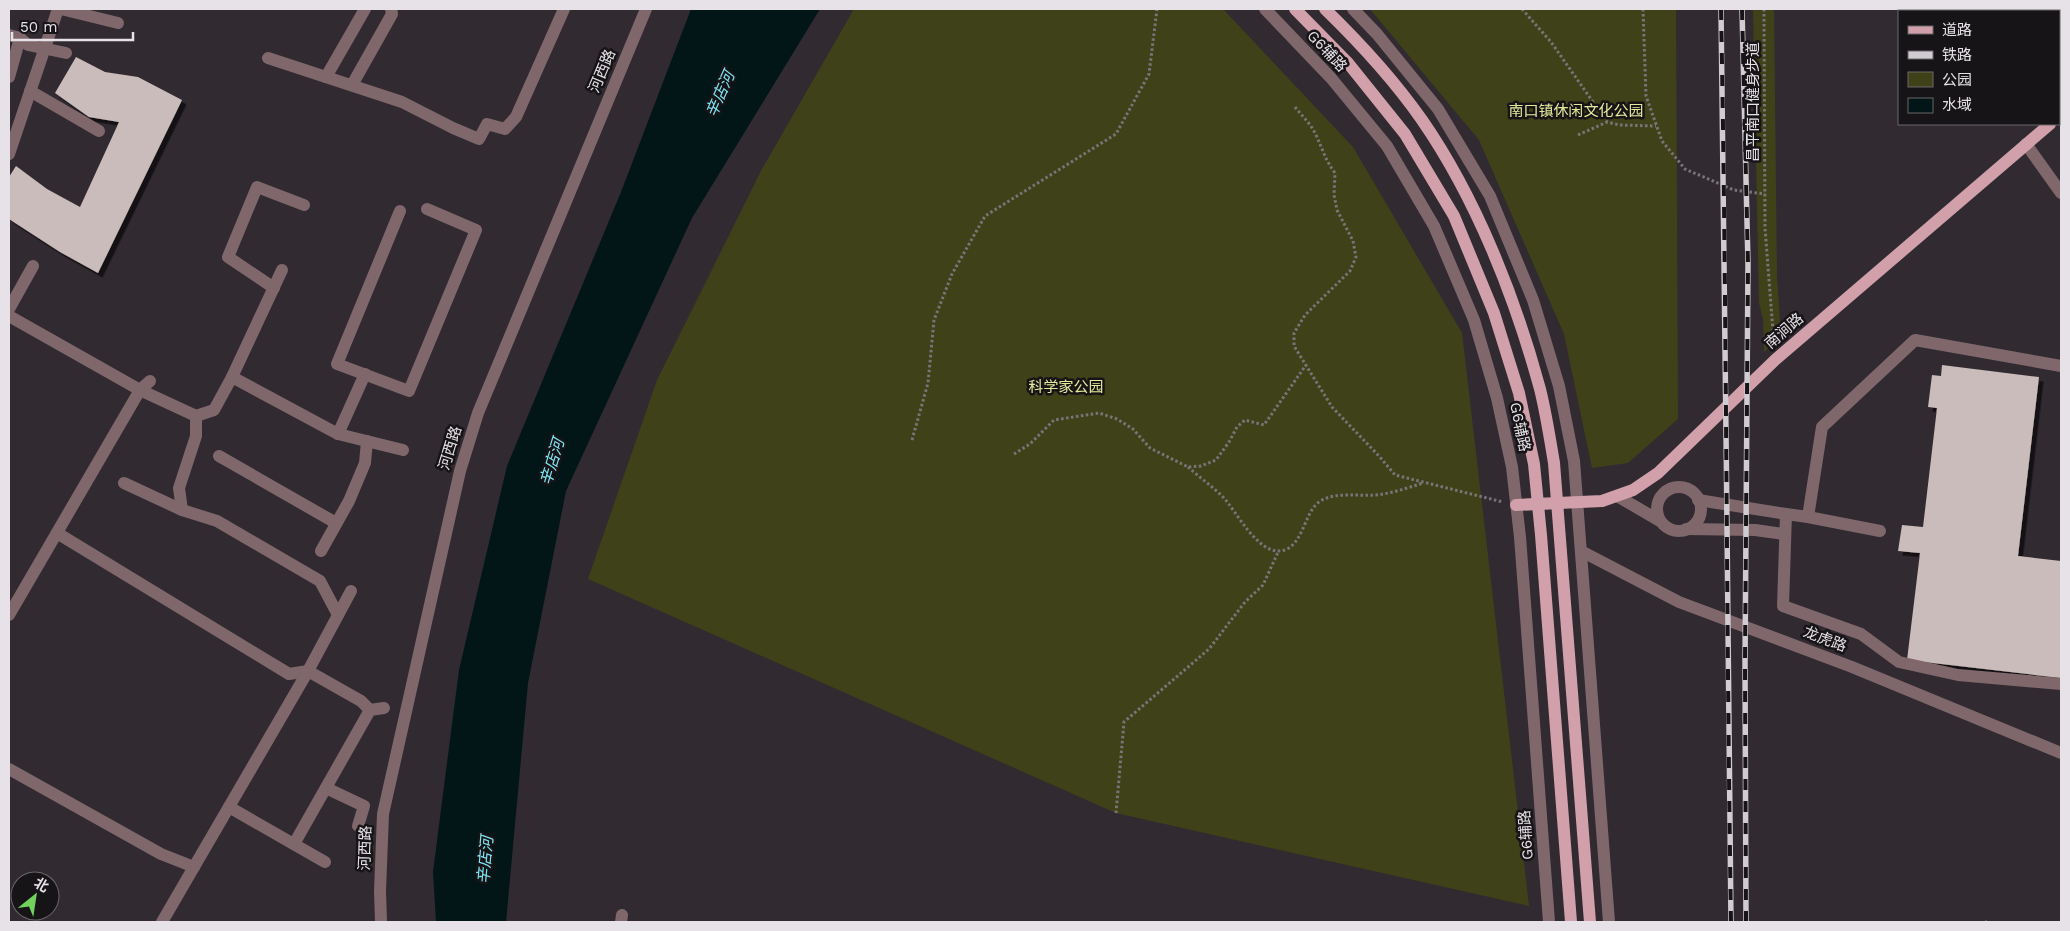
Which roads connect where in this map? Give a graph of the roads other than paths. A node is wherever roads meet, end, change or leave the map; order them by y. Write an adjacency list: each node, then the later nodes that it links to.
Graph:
1 (60, 9): 10 (street); 12 (street)
2 (365, 9): 16 (street)
3 (390, 9): 17 (street)
4 (564, 9): 17 (street)
5 (646, 9): 78 (street, 河西路)
6 (1265, 9): 50 (street, G6辅路)
7 (1295, 9): 48 (main road, G6辅路)
8 (1325, 9): 49 (main road, G6辅路)
9 (1353, 9): 47 (street)
10 (118, 23)
11 (15, 36): 12 (street); 15 (street)
12 (44, 49): 13 (street); 18 (street)
13 (66, 53)
14 (268, 58): 16 (street)
15 (9, 77)
16 (326, 77): 17 (street)
17 (352, 85)
18 (30, 91): 20 (street); 22 (street)
19 (2049, 125): 21 (main road, 南涧路)
20 (99, 131)
21 (2026, 144): 23 (street); 42 (main road, 南涧路)
22 (9, 154)
23 (2061, 193)
24 (304, 205): 29 (street)
25 (427, 209): 33 (street)
26 (400, 211): 33 (street)
27 (33, 266): 30 (street)
28 (282, 270): 29 (street)
29 (274, 288): 34 (street)
30 (9, 309)
31 (9, 316): 36 (street)
32 (2061, 366): 53 (street)
33 (365, 374): 38 (street)
34 (232, 377): 37 (street); 38 (street)
35 (150, 381): 36 (street)
36 (140, 390): 37 (street); 58 (street)
37 (196, 416): 51 (street)
38 (338, 434): 39 (street)
39 (367, 441): 40 (street); 55 (street)
40 (403, 450)
41 (220, 456): 55 (street)
42 (1658, 473): 44 (street); 45 (main road, 南涧路)
43 (124, 482): 51 (street)
44 (1675, 487): 46 (street); 54 (street)
45 (1617, 496): 47 (main road, 南涧路); 54 (street)
46 (1698, 500): 52 (street); 56 (street)
47 (1577, 502): 49 (main road, 南涧路); 61 (street)
48 (1538, 503): 49 (main road, 南涧路); 50 (main road, 南涧路); 80 (main road, G6辅路)
49 (1558, 503): 81 (main road, G6辅路)
50 (1516, 505): 79 (street, G6辅路)
51 (182, 510): 64 (street)
52 (1786, 514): 53 (street); 59 (street)
53 (1808, 517): 57 (street)
54 (1660, 521): 56 (street)
55 (336, 523): 60 (street)
56 (1686, 529): 59 (street)
57 (1880, 531)
58 (57, 533): 63 (street); 65 (street)
59 (1784, 534): 66 (street)
60 (321, 551)
61 (1581, 551): 69 (street, 龙虎路); 82 (street)
62 (351, 591): 64 (street)
63 (9, 615)
64 (338, 615): 65 (street)
65 (308, 671): 68 (street); 72 (street)
66 (2061, 684)
67 (384, 708): 68 (street)
68 (370, 710): 71 (street)
69 (2061, 752)
70 (9, 768): 76 (street)
71 (326, 788): 73 (street); 74 (street)
72 (229, 807): 74 (street); 76 (street)
73 (358, 826)
74 (294, 844): 75 (street)
75 (325, 862)
76 (194, 867): 77 (street)
77 (162, 922)
78 (382, 922)
79 (1549, 922)
80 (1571, 922)
81 (1590, 922)
82 (1609, 922)

